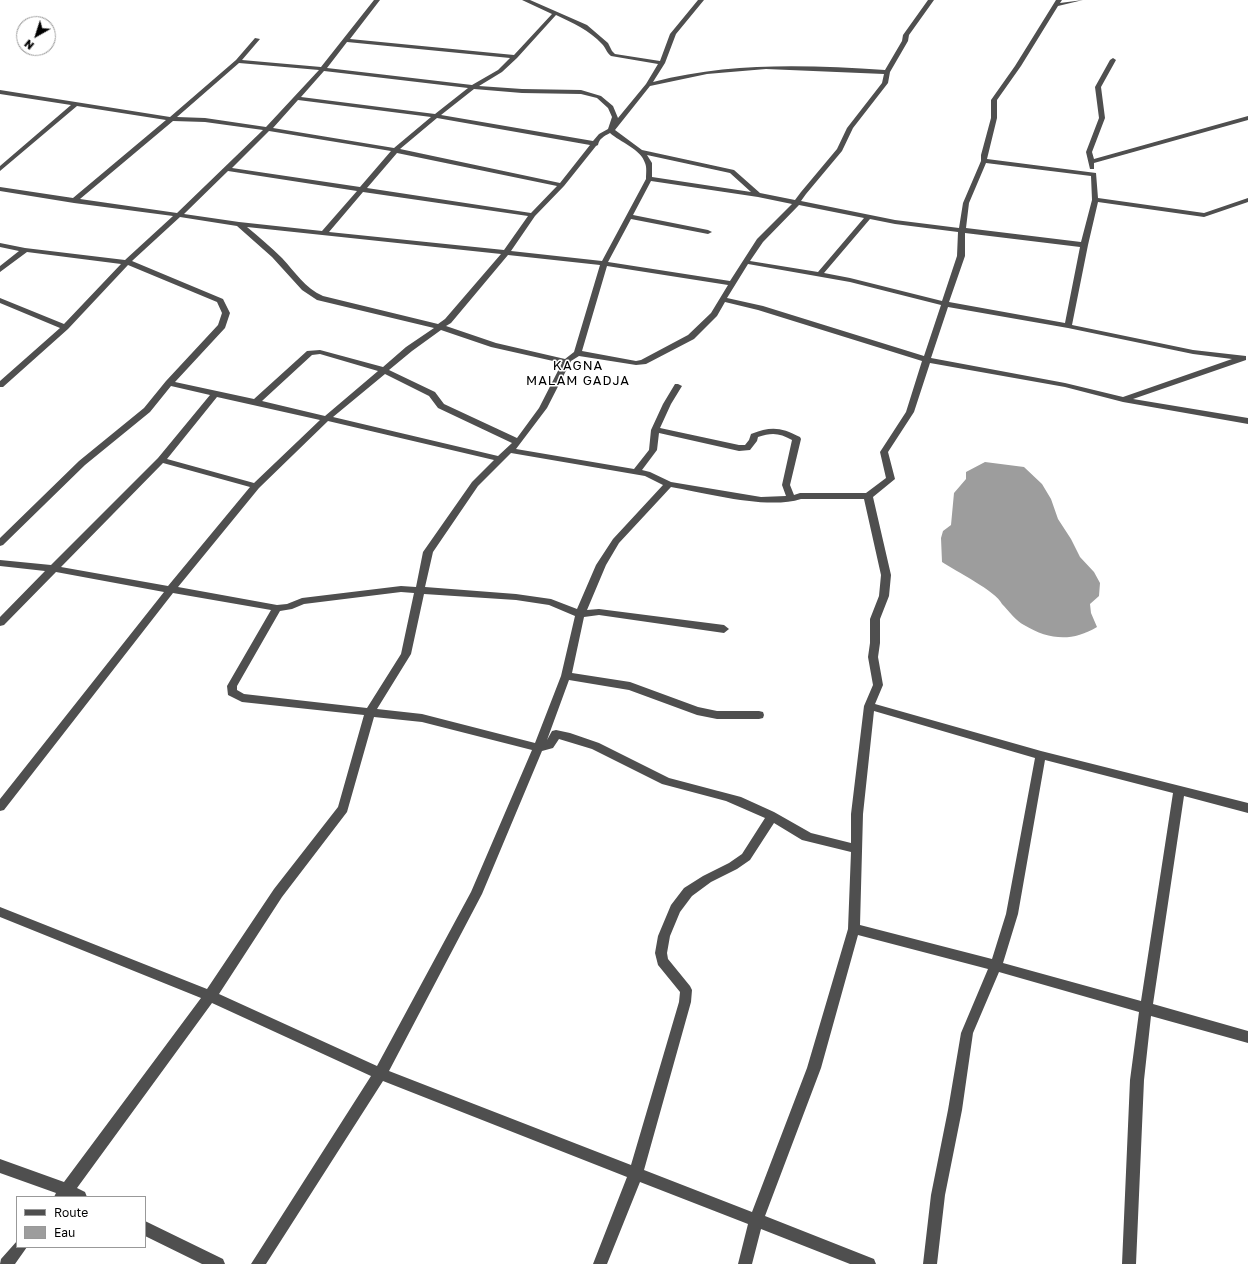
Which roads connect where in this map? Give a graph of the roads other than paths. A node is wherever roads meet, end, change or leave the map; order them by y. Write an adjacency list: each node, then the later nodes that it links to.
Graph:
1 (377, 0): 9 (street)
2 (525, 0): 7 (street)
3 (701, 0): 13 (street)
4 (931, 0): 15 (street)
5 (1080, 0): 6 (street)
6 (1058, 3): 29 (street)
7 (555, 12): 10 (street); 13 (street)
8 (257, 39): 11 (street)
9 (347, 40): 10 (street); 14 (street)
10 (515, 57): 17 (street)
11 (238, 60): 14 (street); 22 (street)
12 (1114, 60): 30 (street)
13 (662, 63): 16 (street)
14 (323, 69): 17 (street); 19 (street)
15 (887, 72): 16 (street); 42 (street)
16 (648, 85): 25 (street)
17 (473, 87): 21 (street); 25 (street)
18 (0, 92): 20 (street)
19 (296, 98): 21 (street); 24 (street)
20 (76, 104): 22 (street); 31 (street)
21 (436, 116): 26 (street); 27 (street)
22 (172, 118): 24 (street); 41 (street)
23 (1248, 118): 30 (street)
24 (268, 129): 27 (street); 32 (street)
25 (612, 130): 26 (street); 28 (street)
26 (596, 144): 35 (street)
27 (394, 150): 35 (street); 36 (street)
28 (642, 152): 34 (street); 38 (street)
29 (984, 161): 33 (street); 48 (street)
30 (1091, 162): 33 (street)
31 (0, 169)
32 (227, 169): 36 (street); 43 (street)
33 (1094, 174): 39 (street)
34 (649, 179): 38 (street); 46 (street)
35 (562, 185): 44 (street)
36 (362, 188): 44 (street); 49 (street)
37 (0, 189): 41 (street)
38 (758, 195): 42 (street)
39 (1095, 200): 40 (street); 52 (street)
40 (1248, 200)
41 (74, 201): 43 (street)
42 (797, 203): 45 (street); 56 (street)
43 (180, 214): 47 (street); 55 (street)
44 (533, 215): 54 (street)
45 (869, 216): 48 (street); 59 (street)
46 (630, 217): 50 (street); 57 (street)
47 (239, 224): 49 (street); 66 (street)
48 (962, 230): 52 (street); 63 (street)
49 (325, 232): 54 (street)
50 (708, 232)
51 (0, 245): 53 (street)
52 (1084, 245): 64 (street)
53 (25, 250): 55 (street); 58 (street)
54 (506, 253): 57 (street); 66 (street)
55 (127, 262): 65 (street); 72 (street)
56 (746, 262): 59 (street); 60 (street)
57 (604, 263): 60 (street); 67 (street)
58 (0, 270)
59 (820, 274): 63 (street)
60 (732, 283): 61 (street)
61 (722, 299): 67 (street); 69 (street)
62 (0, 300): 65 (street)
63 (945, 304): 64 (street); 69 (street)
64 (1068, 326): 68 (street)
65 (65, 327): 73 (street)
66 (440, 327): 70 (street); 71 (street)
67 (578, 353): 70 (street)
68 (1246, 357): 76 (street)
69 (928, 360): 76 (street); 88 (street)
70 (568, 362): 81 (street)
71 (384, 370): 77 (street); 78 (street); 81 (street)
72 (169, 383): 75 (street); 90 (street)
73 (0, 384)
74 (678, 386): 80 (street)
75 (215, 394): 77 (street); 84 (street)
76 (1123, 400): 79 (street)
77 (256, 402): 78 (street)
78 (326, 419): 83 (street); 87 (street)
79 (1248, 421)
80 (655, 430): 85 (street); 89 (street)
81 (518, 442): 82 (street)
82 (508, 450): 83 (street); 85 (street)
83 (500, 459): 93 (street)
84 (161, 460): 87 (street); 92 (street)
85 (636, 473): 86 (street)
86 (669, 484): 89 (street); 96 (street)
87 (256, 486): 94 (street)
88 (868, 496): 89 (street); 100 (street)
89 (791, 499)
90 (0, 543)
91 (0, 563): 92 (street)
92 (54, 569): 94 (street); 97 (street)
93 (420, 589): 95 (street); 96 (street); 101 (street)
94 (171, 590): 95 (street); 106 (street)
95 (277, 608): 101 (street)
96 (580, 614): 98 (street); 99 (street)
97 (0, 623)
98 (724, 629)
99 (566, 676): 102 (street); 103 (street)
100 (869, 706): 104 (street); 109 (street)
101 (370, 712): 103 (street); 113 (street)
102 (759, 715)
103 (538, 748): 108 (street); 116 (street)
104 (1041, 755): 105 (street); 112 (street)
105 (1179, 790): 107 (street); 114 (street)
106 (0, 807)
107 (1248, 808)
108 (772, 817): 109 (street); 118 (street)
109 (857, 849): 111 (street)
110 (0, 912): 113 (street)
111 (854, 930): 112 (street); 121 (street)
112 (996, 966): 114 (street); 130 (street)
113 (210, 996): 116 (street); 119 (street)
114 (1146, 1007): 115 (street); 131 (street)
115 (1248, 1036)
116 (380, 1074): 118 (street); 126 (street)
117 (0, 1166): 119 (street)
118 (636, 1173): 121 (street); 127 (street)
119 (64, 1194): 120 (street)
120 (75, 1196)
121 (756, 1220): 128 (street); 129 (street)
122 (146, 1228): 125 (street)
123 (19, 1248): 124 (street)
124 (6, 1264)
125 (218, 1264)
126 (258, 1264)
127 (600, 1264)
128 (745, 1264)
129 (869, 1264)
130 (930, 1264)
131 (1129, 1264)

